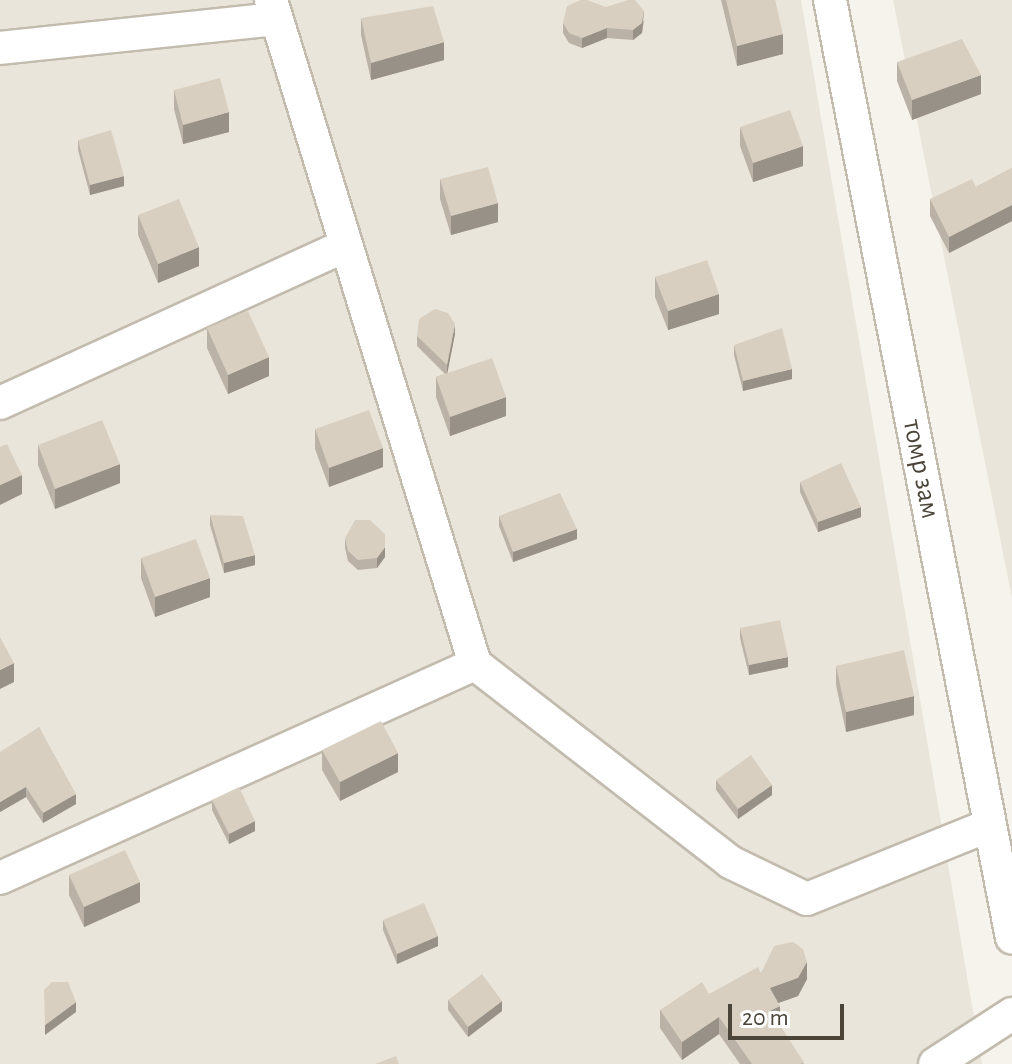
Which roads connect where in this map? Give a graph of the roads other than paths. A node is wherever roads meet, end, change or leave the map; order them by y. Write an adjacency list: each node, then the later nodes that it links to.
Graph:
1 (830, 0): 7 (street, томр зам)
2 (273, 10): 3 (street); 4 (street)
3 (0, 48)
4 (344, 246): 5 (street); 6 (street)
5 (0, 403)
6 (475, 664): 7 (street); 8 (street)
7 (990, 825): 9 (street, томр зам)
8 (0, 878)
9 (1012, 938)
10 (1012, 1014): 11 (street)
11 (935, 1064)

